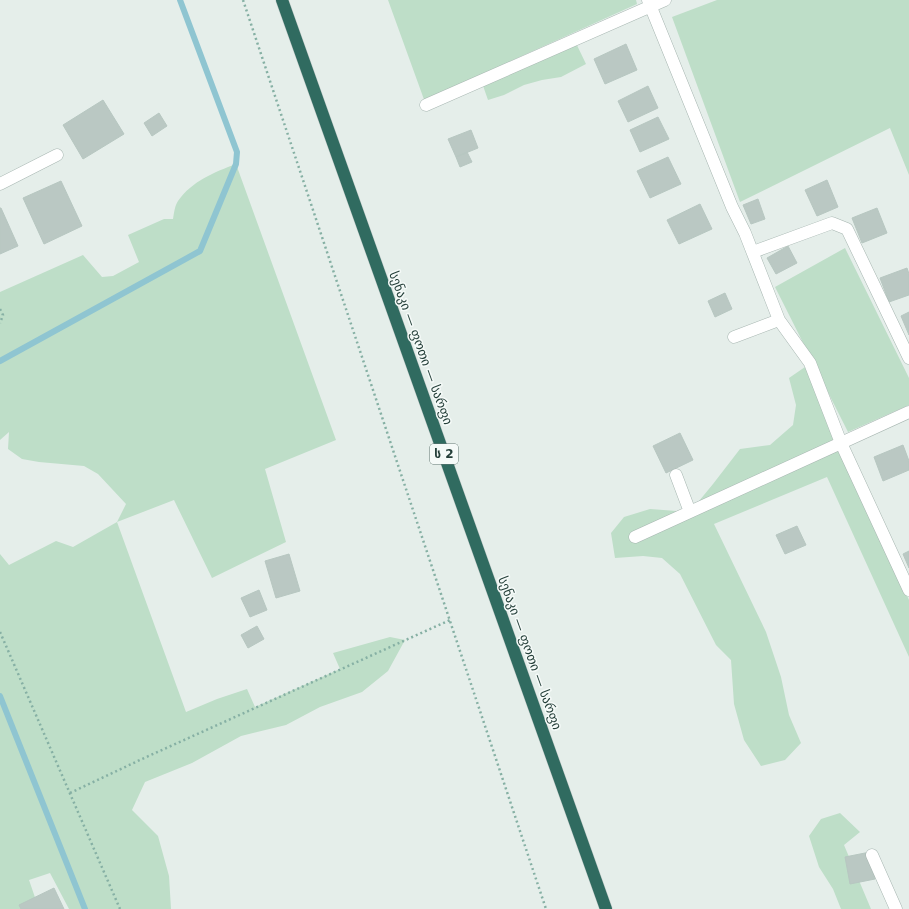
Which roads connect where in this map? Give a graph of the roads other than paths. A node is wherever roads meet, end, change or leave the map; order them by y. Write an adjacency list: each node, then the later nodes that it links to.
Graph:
1 (282, 0): 18 (highway, სენაკი — ფოთი — სარფი / ს 2)
2 (664, 0): 3 (street)
3 (649, 3): 4 (street); 7 (street)
4 (426, 105)
5 (57, 155): 6 (street)
6 (0, 184)
7 (753, 252): 8 (street); 10 (street)
8 (779, 320): 9 (street); 12 (street)
9 (734, 337)
10 (909, 358)
11 (909, 412): 12 (street)
12 (841, 443): 14 (street); 16 (street)
13 (676, 476): 14 (street)
14 (690, 512): 15 (street)
15 (635, 537)
16 (909, 590)
17 (872, 855): 19 (street)
18 (606, 909)
19 (896, 909)

